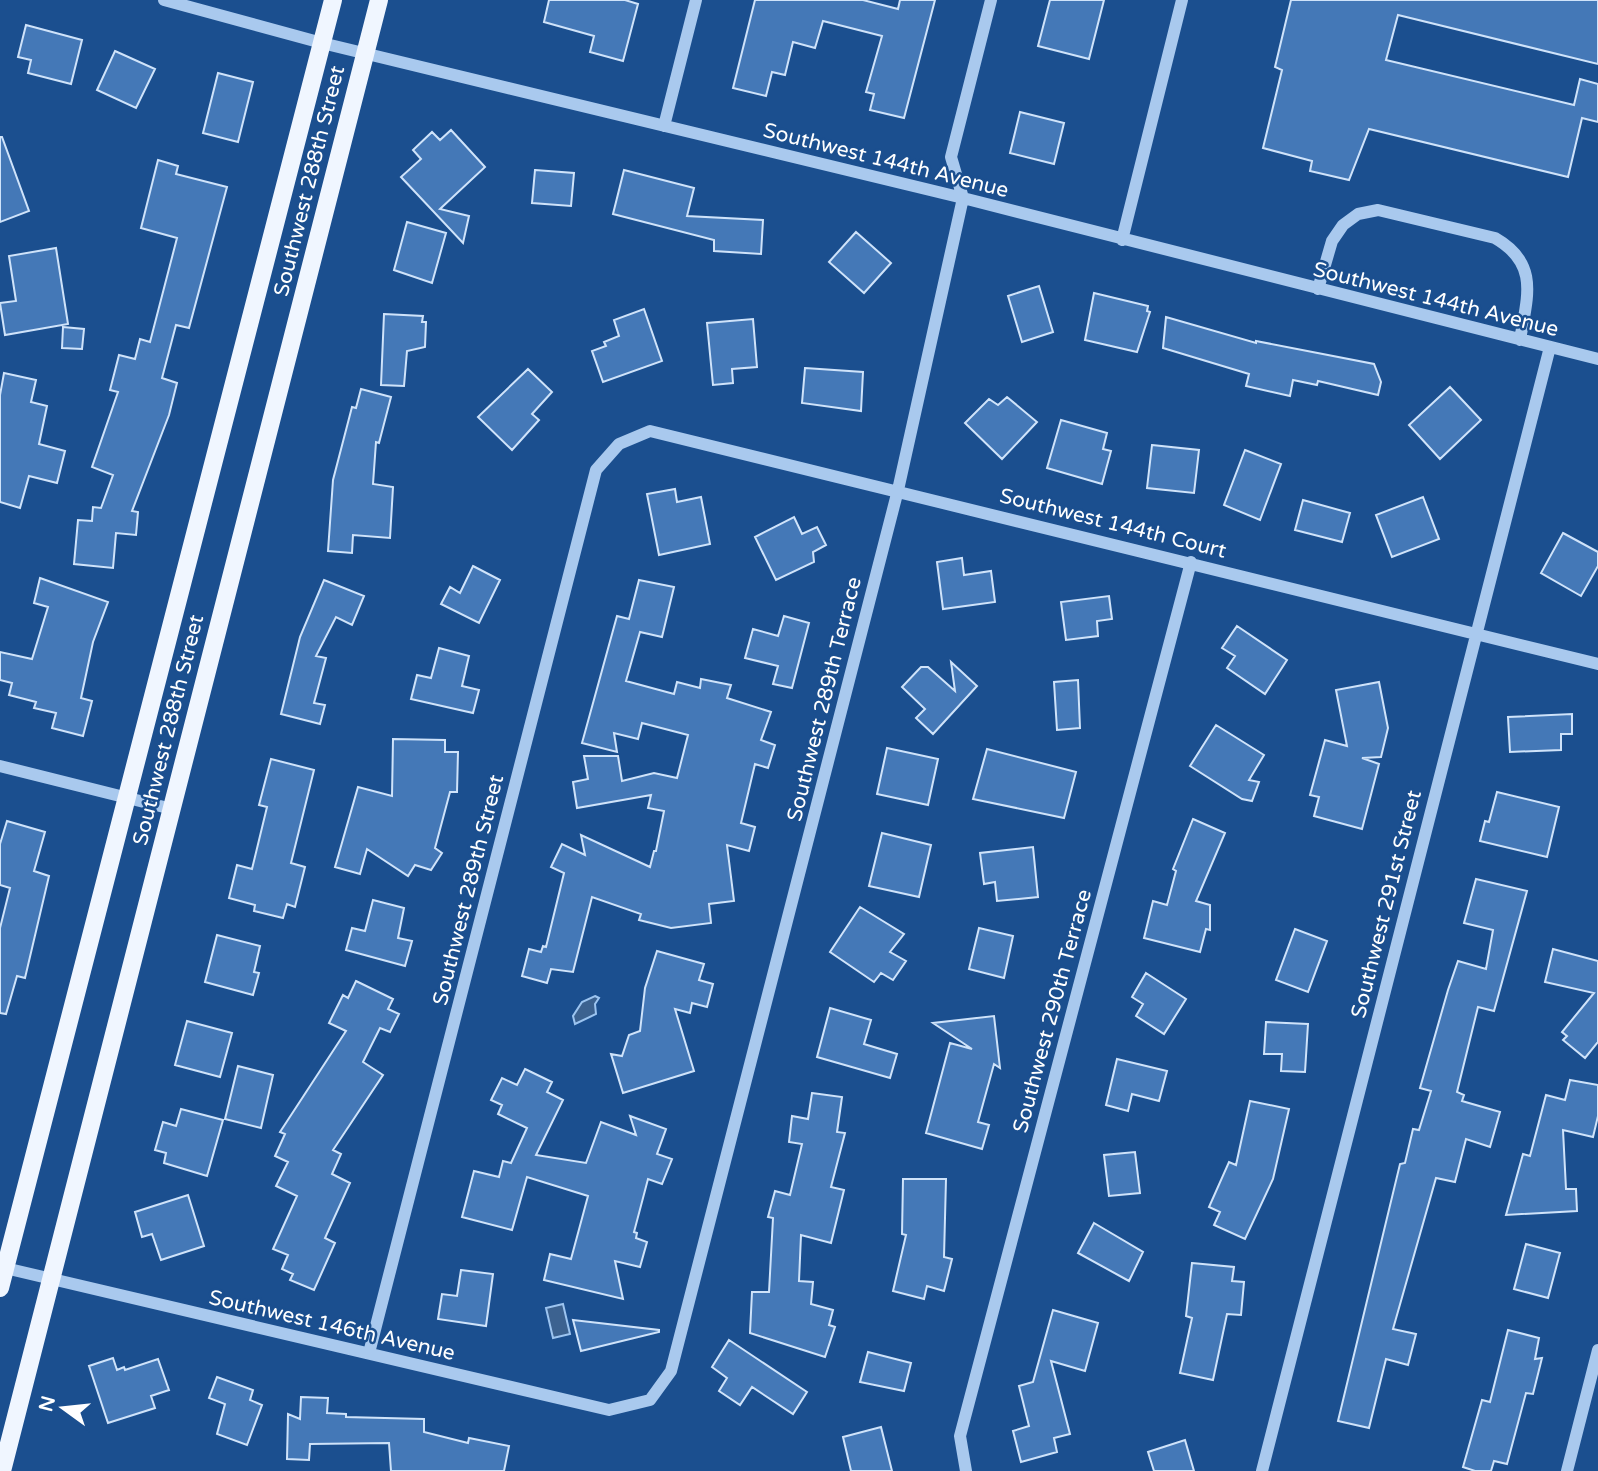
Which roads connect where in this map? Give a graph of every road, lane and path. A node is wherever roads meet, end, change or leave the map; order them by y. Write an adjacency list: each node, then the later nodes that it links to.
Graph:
1 (164, 0): 7 (street, Southwest 144th Avenue)
2 (333, 0): 7 (main road, Southwest 288th Street)
3 (379, 0): 8 (main road, Southwest 288th Street)
4 (696, 0): 9 (street)
5 (992, 0): 10 (street, Southwest 289th Terrace)
6 (1182, 0): 11 (street)
7 (322, 43): 8 (street, Southwest 144th Avenue); 22 (main road, Southwest 288th Street)
8 (365, 54): 9 (street, Southwest 144th Avenue); 23 (main road, Southwest 288th Street)
9 (664, 126): 10 (street, Southwest 144th Avenue)
10 (963, 198): 11 (street, Southwest 144th Avenue); 17 (street, Southwest 289th Terrace)
11 (1122, 240): 12 (street, Southwest 144th Avenue)
12 (1318, 289): 13 (street, Southwest 144th Avenue); 13 (street)
13 (1520, 340): 14 (street, Southwest 144th Avenue)
14 (1550, 347): 15 (street, Southwest 144th Avenue); 19 (street, Southwest 291st Street)
15 (1598, 359)
16 (619, 444): 17 (street, Southwest 144th Court); 28 (street, Southwest 289th Street)
17 (898, 491): 18 (street, Southwest 144th Court); 29 (street, Southwest 289th Terrace)
18 (1191, 562): 19 (street, Southwest 144th Court); 31 (street, Southwest 290th Terrace)
19 (1475, 634): 20 (street, Southwest 144th Court); 32 (street, Southwest 291st Street)
20 (1598, 664)
21 (0, 766): 22 (street)
22 (125, 797): 23 (street); 24 (main road, Southwest 288th Street)
23 (172, 809): 25 (main road, Southwest 288th Street)
24 (5, 1268): 25 (street, Southwest 146th Avenue); 26 (main road, Southwest 288th Street)
25 (51, 1279): 28 (street, Southwest 146th Avenue); 30 (main road, Southwest 288th Street)
26 (0, 1288)
27 (1598, 1350): 33 (street)
28 (369, 1353): 29 (street, Southwest 146th Avenue)
29 (650, 1401)
30 (2, 1471)
31 (966, 1471)
32 (1262, 1471)
33 (1567, 1471)

